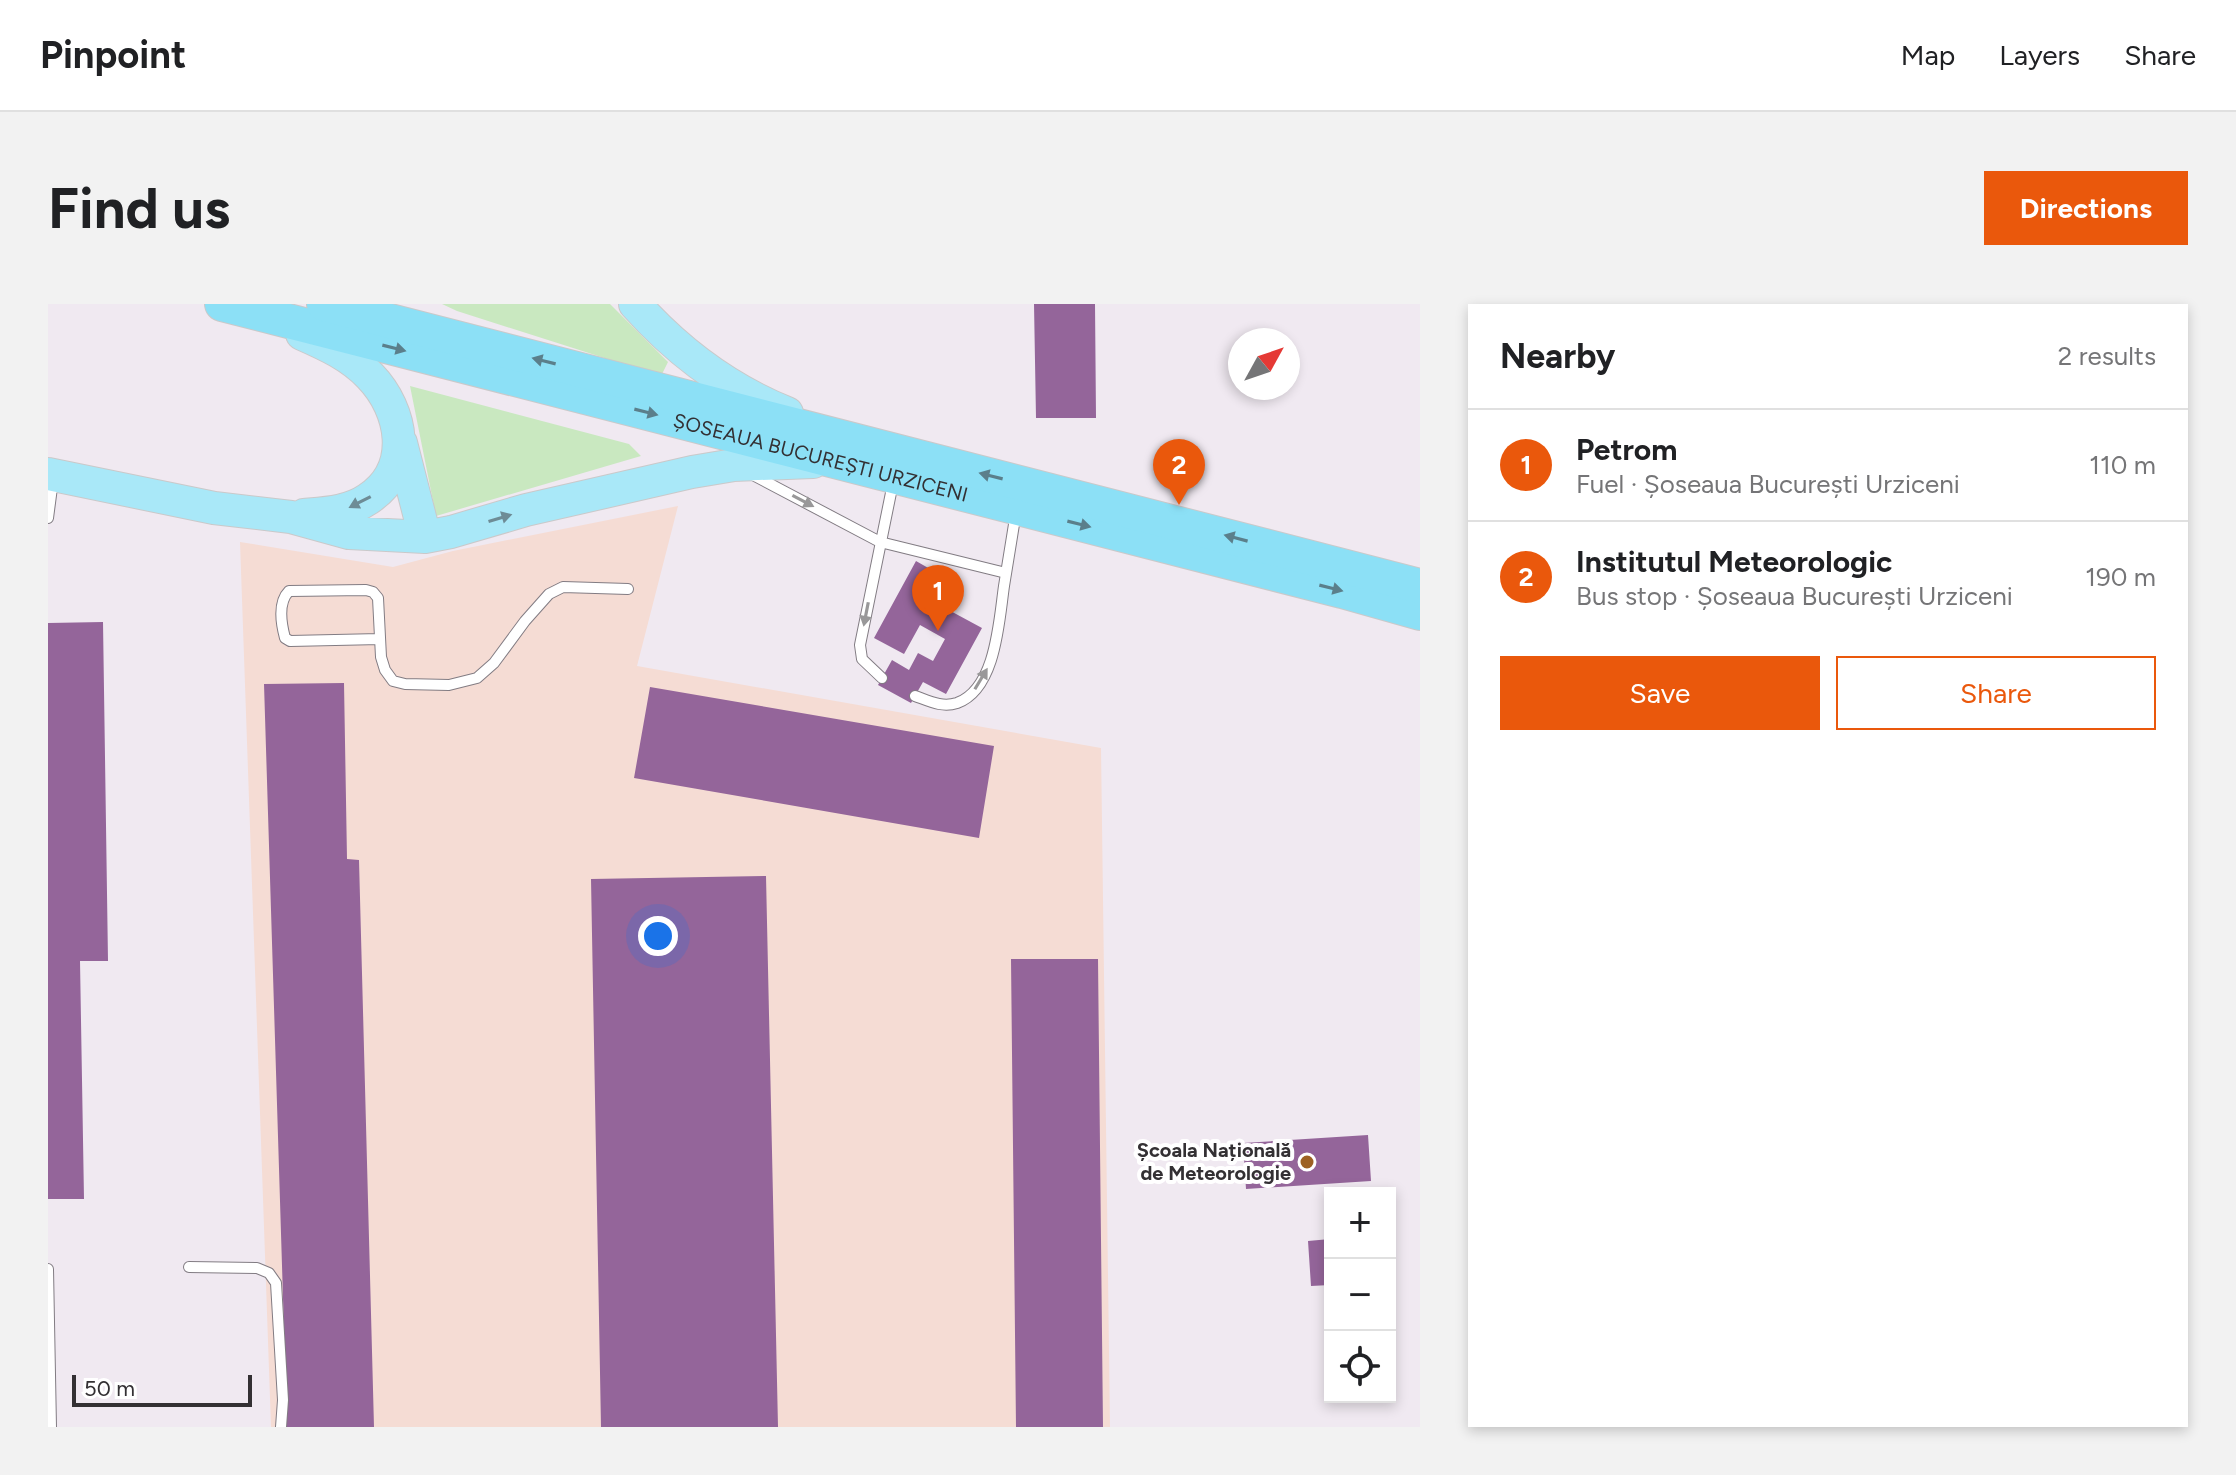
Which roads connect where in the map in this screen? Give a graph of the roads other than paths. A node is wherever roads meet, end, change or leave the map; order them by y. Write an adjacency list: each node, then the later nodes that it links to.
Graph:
1 (222, 304): 4 (highway, ȘOSEAUA BUCUREȘTI URZICENI)
2 (324, 304): 6 (highway, ȘOSEAUA BUCUREȘTI URZICENI, one-way to 2)
3 (635, 304): 6 (main road)
4 (264, 315): 5 (main road); 6 (highway, ȘOSEAUA BUCUREȘTI URZICENI, one-way to 6)
5 (400, 443): 11 (main road, one-way to 11); 13 (main road)
6 (839, 449): 7 (main road); 9 (highway, ȘOSEAUA BUCUREȘTI URZICENI); 16 (highway, ȘOSEAUA BUCUREȘTI URZICENI, one-way to 6)
7 (734, 465): 13 (main road, one-way to 7); 14 (lane, one-way to 14)
8 (51, 475): 11 (main road); 12 (lane)
9 (894, 477): 10 (highway, ȘOSEAUA BUCUREȘTI URZICENI); 14 (lane)
10 (1017, 509): 15 (lane); 18 (highway, ȘOSEAUA BUCUREȘTI URZICENI, one-way to 18)
11 (291, 517): 13 (main road)
12 (48, 518)
13 (425, 537)
14 (880, 542): 15 (lane); 20 (lane, one-way to 20)
15 (1006, 573): 21 (lane, one-way to 15)
16 (1420, 586)
17 (628, 589): 19 (lane)
18 (1420, 613)
19 (380, 639): 19 (lane)
20 (882, 678)
21 (915, 696)
22 (189, 1267): 25 (lane)
23 (48, 1269): 24 (lane)
24 (51, 1427)
25 (281, 1427)

